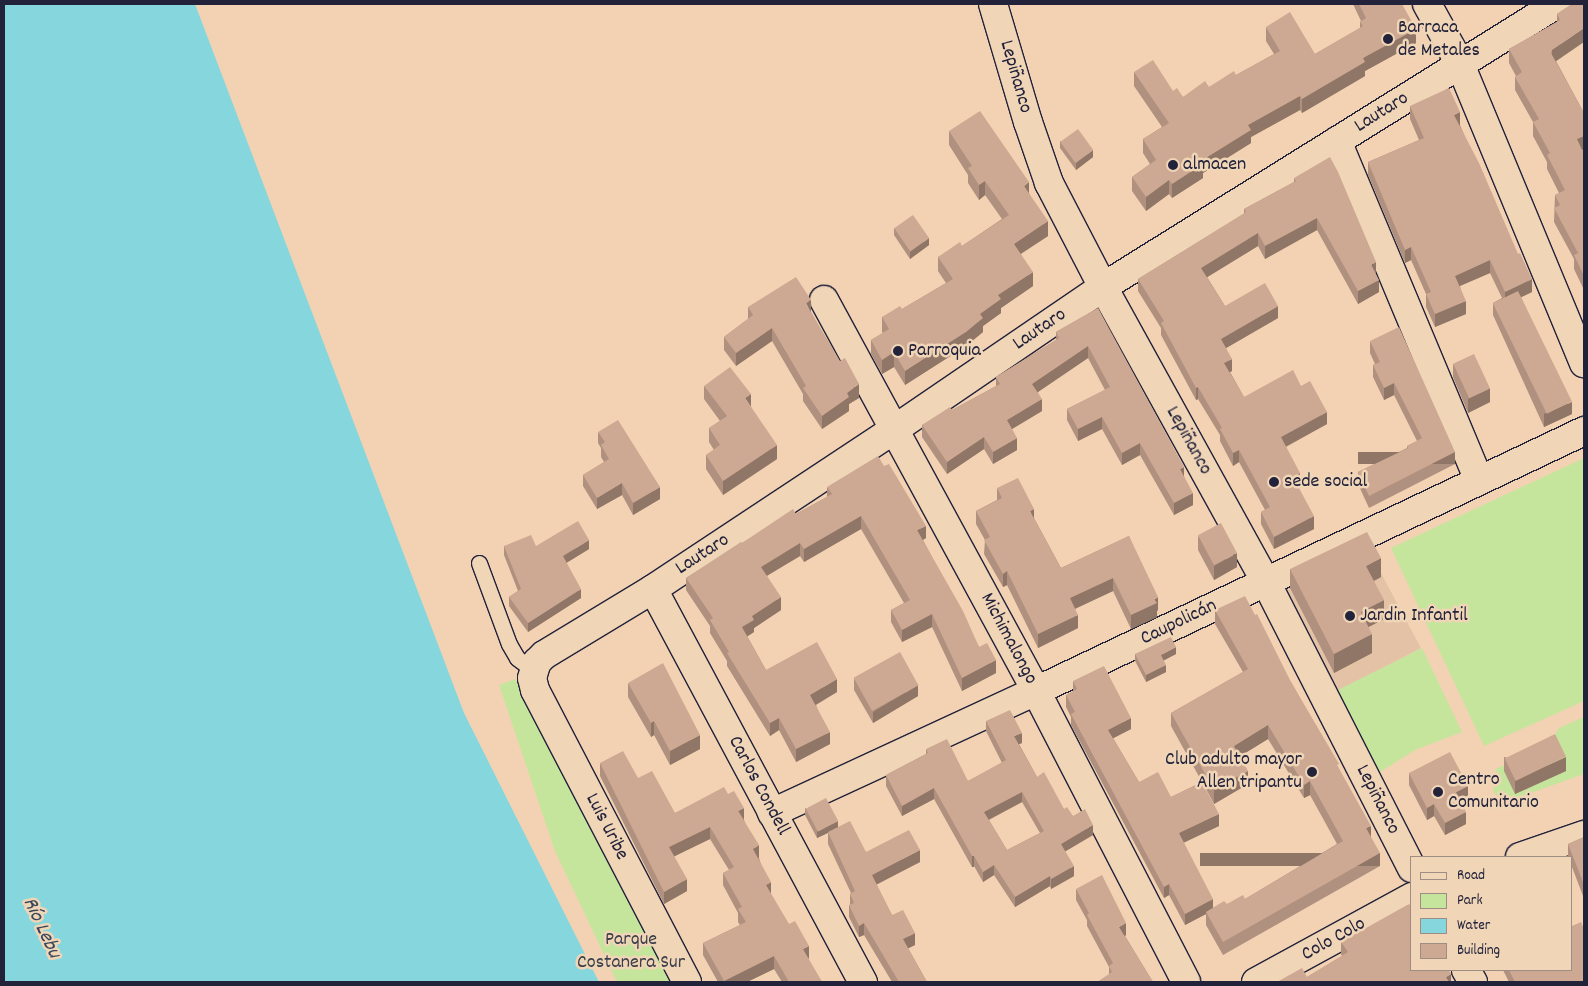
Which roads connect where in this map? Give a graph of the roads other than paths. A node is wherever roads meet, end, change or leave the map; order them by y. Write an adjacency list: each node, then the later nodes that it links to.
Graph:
1 (993, 4): 6 (street, Lepiñanco)
2 (1428, 4): 4 (street)
3 (1557, 4): 4 (street, Lautaro)
4 (1460, 64): 5 (street, Lautaro); 8 (street)
5 (1337, 141): 6 (street, Lautaro); 11 (street)
6 (1103, 287): 9 (street, Lautaro); 13 (street, Lepiñanco)
7 (824, 300): 9 (street, Michimalongo)
8 (1584, 362)
9 (895, 430): 14 (street, Lautaro); 16 (street, Michimalongo)
10 (1584, 431): 11 (street, Caupolicán)
11 (1479, 481): 13 (street, Caupolicán)
12 (479, 564): 15 (lane)
13 (1266, 582): 16 (street, Caupolicán); 20 (street, Lepiñanco)
14 (653, 589): 15 (street, Lautaro); 17 (street, Carlos Condell)
15 (533, 670): 23 (street, Luis Uribe)
16 (1036, 692): 17 (street, Caupolicán); 25 (street, Michimalongo)
17 (772, 813): 24 (street, Carlos Condell)
18 (1584, 834): 19 (street)
19 (1523, 856)
20 (1410, 864)
21 (1410, 898): 26 (street, Colo Colo)
22 (1467, 971): 27 (street)
23 (687, 982)
24 (863, 982)
25 (1186, 982)
26 (1256, 982)
27 (1473, 982)

